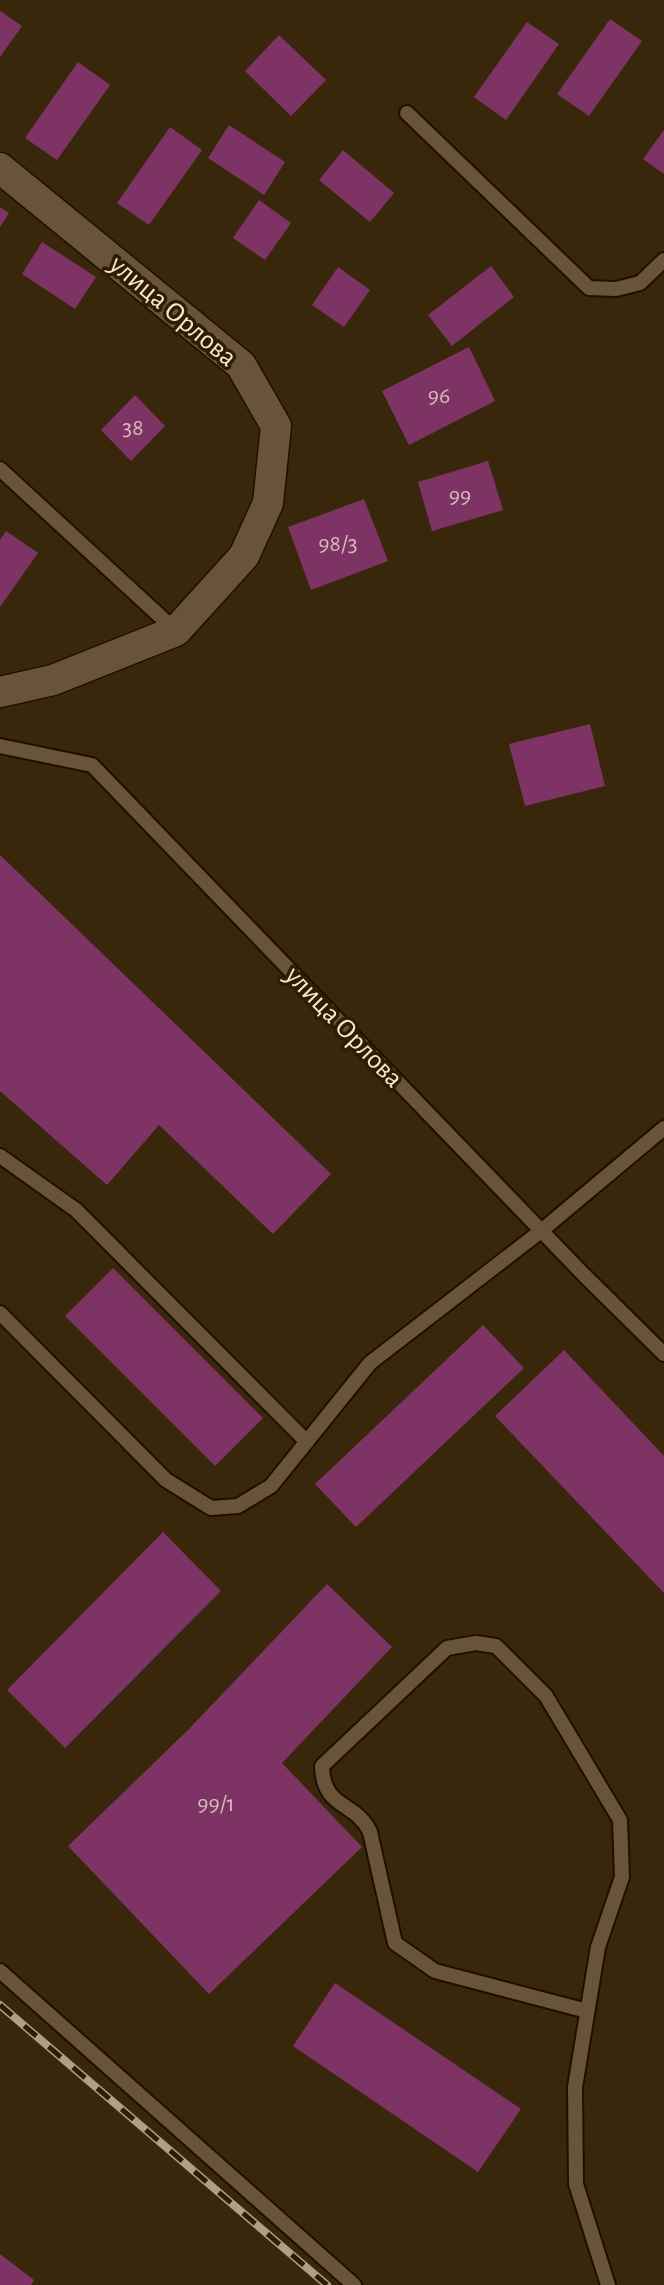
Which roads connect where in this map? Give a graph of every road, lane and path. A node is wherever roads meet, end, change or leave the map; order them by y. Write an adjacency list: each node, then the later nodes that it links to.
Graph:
1 (407, 113): 3 (lane)
2 (0, 168): 5 (street, улица Орлова)
3 (664, 260)
4 (0, 469): 5 (lane)
5 (176, 631): 6 (street)
6 (0, 692)
7 (0, 746): 10 (lane, улица Орлова)
8 (664, 1128): 10 (lane)
9 (0, 1156): 13 (lane)
10 (541, 1231): 12 (lane, улица Орлова); 13 (lane)
11 (0, 1313): 13 (lane)
12 (664, 1354)
13 (307, 1442)
14 (0, 1971): 16 (lane)
15 (587, 2011): 15 (lane); 17 (lane)
16 (354, 2285)
17 (608, 2285)

